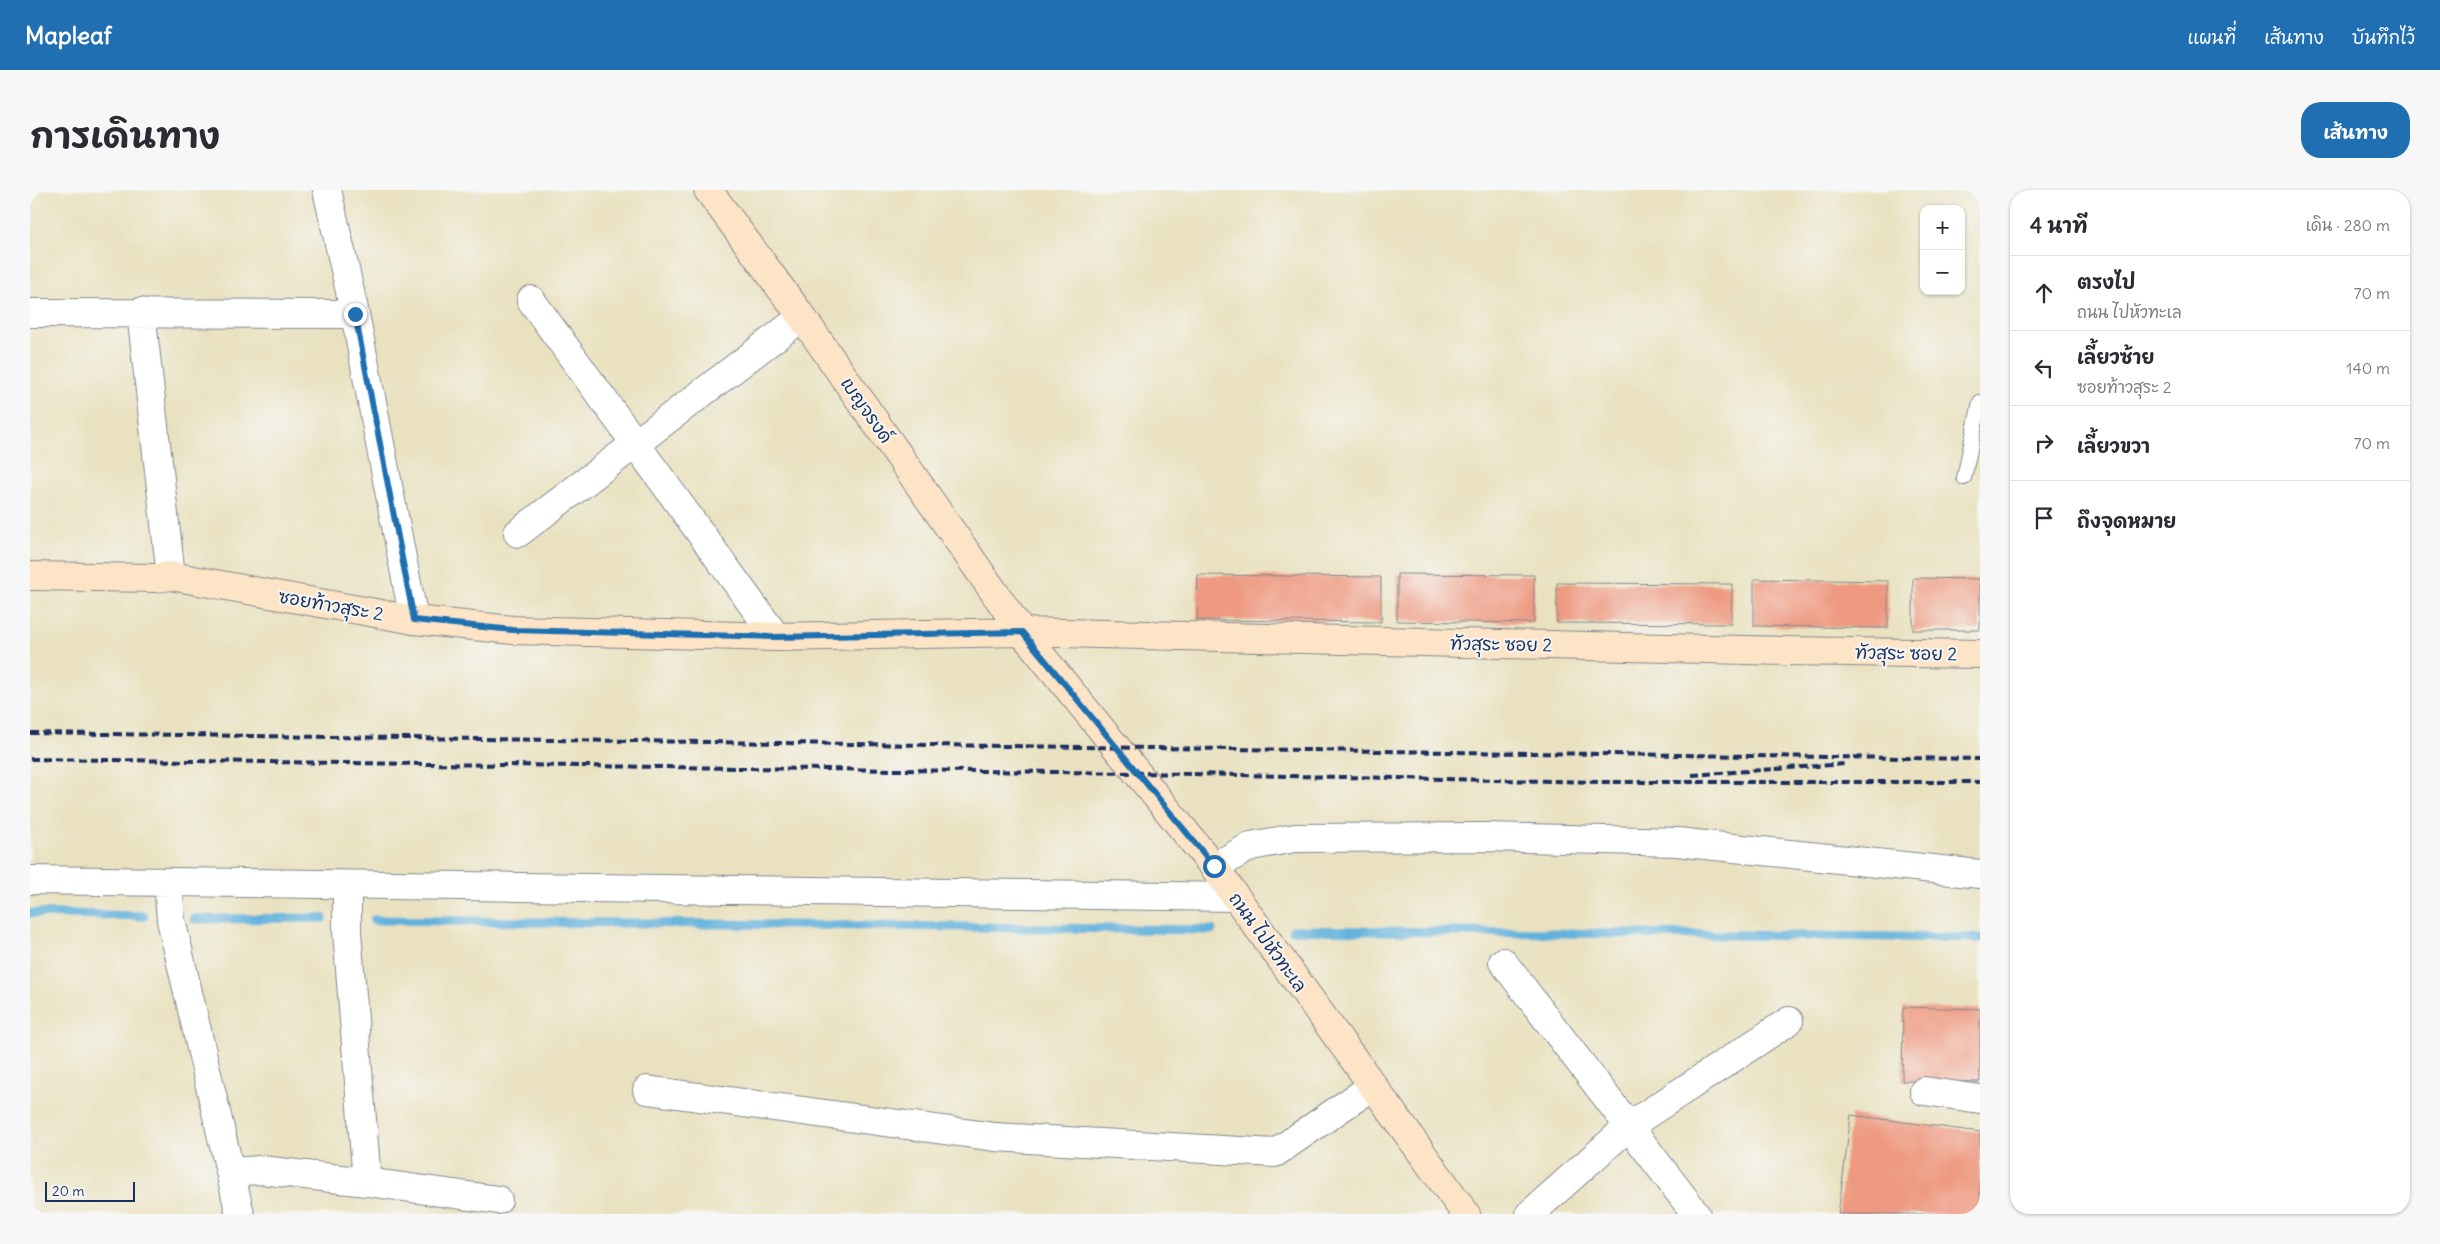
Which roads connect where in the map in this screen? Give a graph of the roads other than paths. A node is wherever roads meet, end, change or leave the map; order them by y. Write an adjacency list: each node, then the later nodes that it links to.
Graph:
1 (327, 190): 6 (street)
2 (708, 190): 7 (street, เบญจรงด์)
3 (531, 300): 9 (street)
4 (141, 312): 5 (street); 6 (street); 13 (street)
5 (30, 313)
6 (355, 314): 14 (street)
7 (802, 317): 9 (street); 15 (street, เบญจรงด์)
8 (1980, 402): 10 (lane)
9 (635, 443): 11 (street); 16 (street)
10 (1964, 478)
11 (518, 533)
12 (30, 576): 13 (street, ซอยท้าวสุระ 2)
13 (171, 576): 14 (street, ซอยท้าวสุระ 2)
14 (414, 620): 16 (street, ซอยท้าวสุระ 2)
15 (1022, 632): 16 (street, ซอยท้าวสุระ 2); 17 (street, ทัวสุระ ซอย 2); 18 (street, ถนน ไปหัวทะเล)
16 (776, 637)
17 (1980, 654)
18 (1214, 866): 19 (street); 23 (street, ถนน ไปหัวทะเล)
19 (1980, 874)
20 (30, 880): 21 (street)
21 (168, 882): 22 (street); 31 (street)
22 (347, 885): 23 (street); 32 (street)
23 (1235, 897): 26 (street, ถนน ไปหัวทะเล)
24 (1503, 962): 30 (street)
25 (1790, 1021): 30 (street)
26 (1373, 1086): 27 (street); 35 (street, ถนน ไปหัวทะเล)
27 (647, 1090)
28 (1924, 1091): 29 (street)
29 (1980, 1098)
30 (1629, 1126): 36 (street); 37 (street)
31 (230, 1172): 32 (street); 34 (street)
32 (367, 1182): 33 (street)
33 (498, 1200)
34 (240, 1214)
35 (1466, 1214)
36 (1530, 1214)
37 (1696, 1214)

